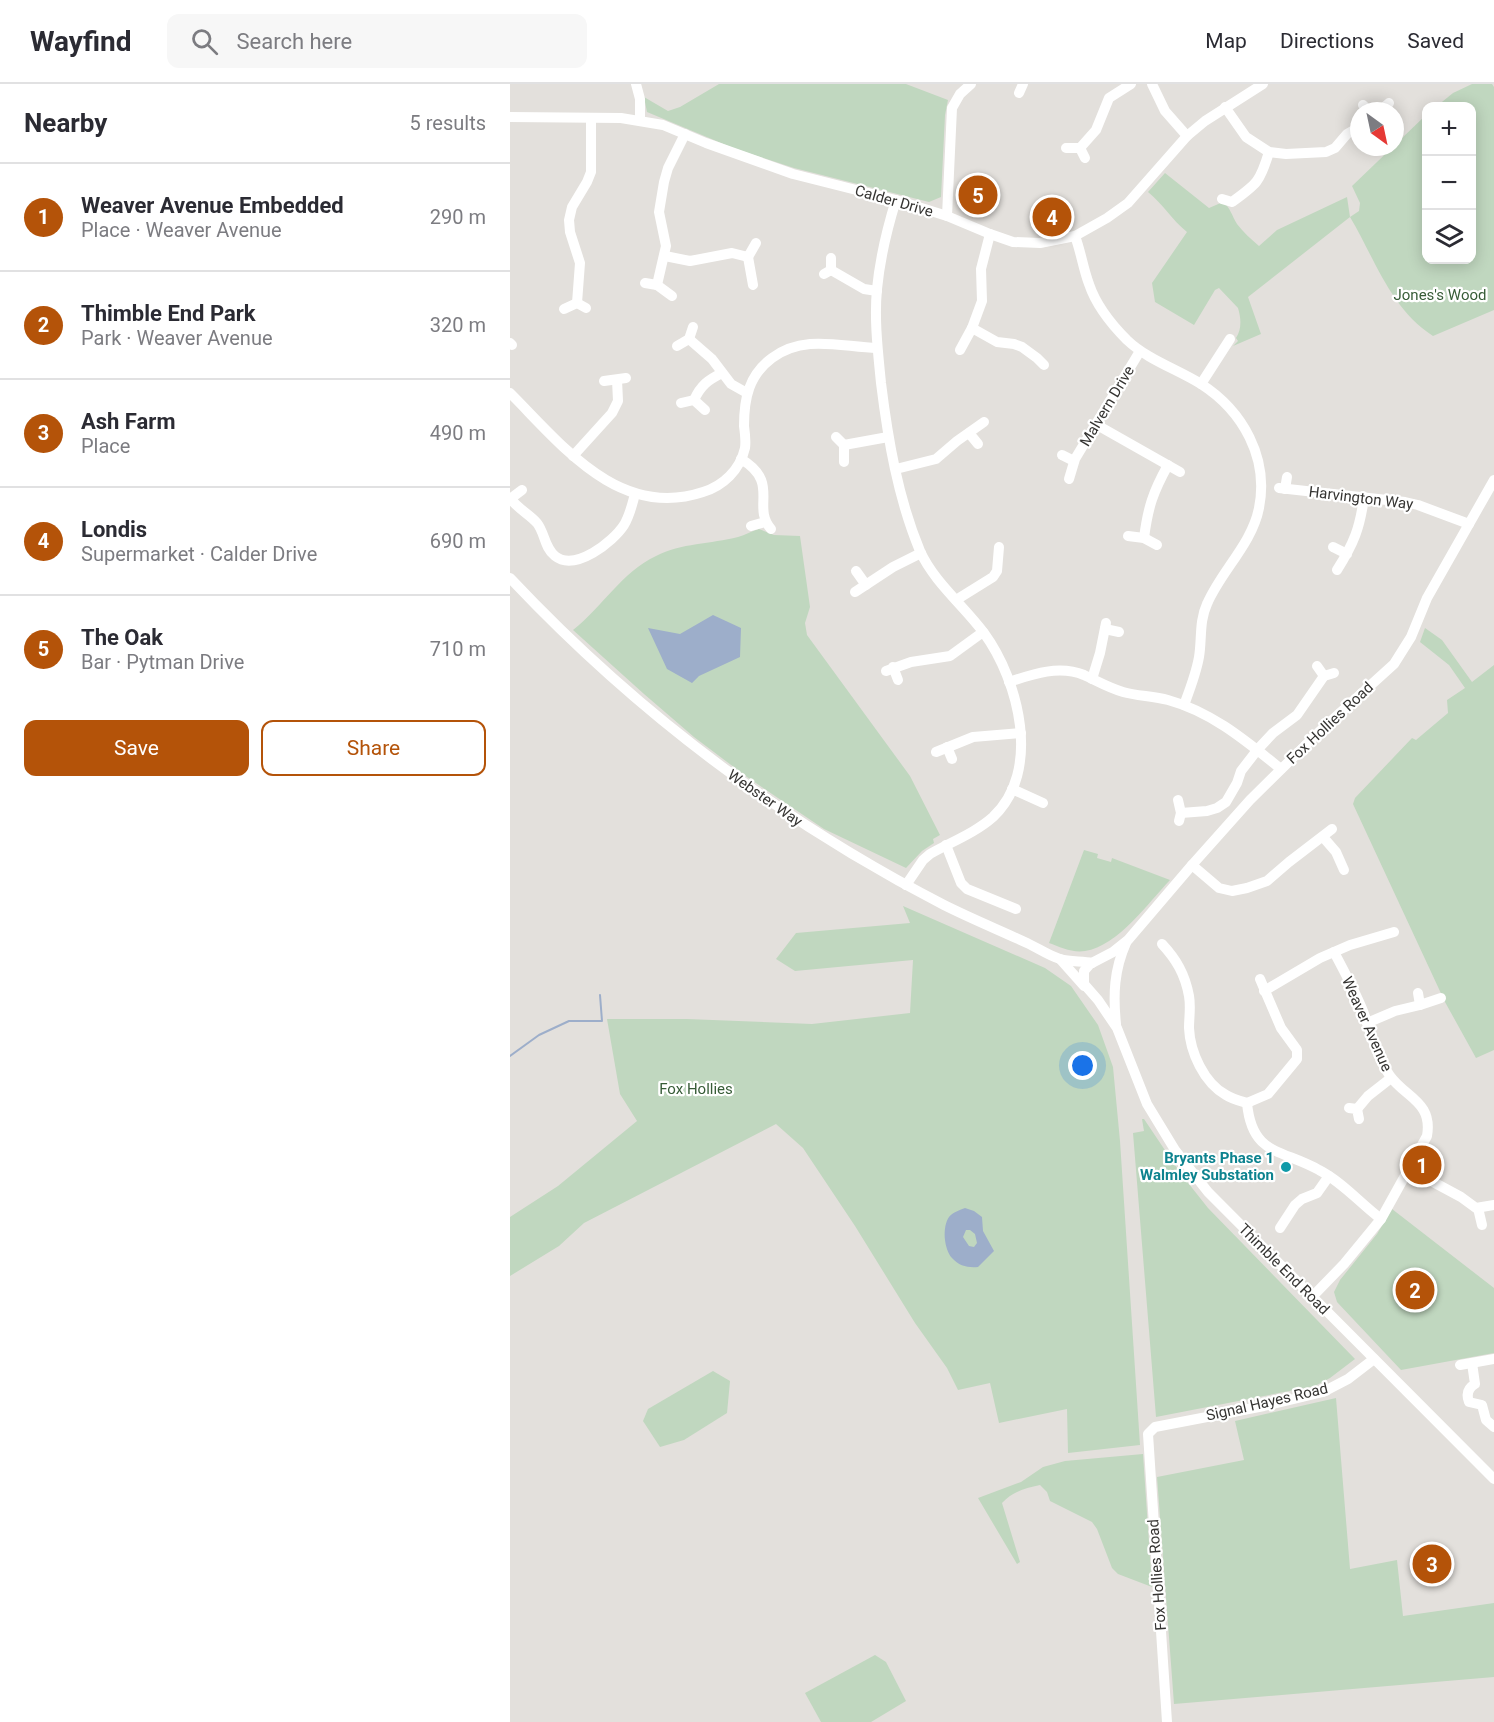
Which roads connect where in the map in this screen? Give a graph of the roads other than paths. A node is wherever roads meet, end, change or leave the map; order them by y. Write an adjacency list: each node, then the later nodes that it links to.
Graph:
1 (636, 84): 9 (street)
2 (972, 84): 17 (street)
3 (1131, 84): 13 (street)
4 (1152, 84): 12 (street)
5 (1261, 85): 6 (street, Calder Drive)
6 (1225, 107): 12 (street, Calder Drive); 14 (street)
7 (510, 117): 8 (street, Calder Drive)
8 (591, 119): 9 (street, Calder Drive); 27 (street)
9 (640, 120): 11 (street, Calder Drive)
10 (1350, 132): 14 (street)
11 (684, 134): 15 (street, Calder Drive); 21 (street)
12 (1187, 136): 19 (street, Calder Drive)
13 (1066, 148)
14 (1269, 152): 16 (street)
15 (896, 200): 17 (street, Calder Drive); 25 (street)
16 (1236, 214)
17 (947, 216): 18 (street, Calder Drive)
18 (990, 234): 19 (street, Calder Drive); 29 (street)
19 (1075, 236): 35 (street)
20 (756, 243): 22 (street)
21 (665, 256): 22 (street); 26 (street)
22 (748, 257): 24 (street)
23 (831, 258): 25 (street)
24 (753, 285)
25 (877, 291): 32 (street)
26 (672, 296)
27 (564, 309)
28 (693, 327): 30 (street)
29 (972, 328): 34 (street); 36 (street)
30 (689, 339): 31 (street); 37 (street)
31 (677, 346)
32 (877, 348): 41 (street); 48 (street)
33 (1229, 348): 39 (street)
34 (960, 350)
35 (1140, 351): 39 (street); 46 (street, Malvern Drive)
36 (1044, 365)
37 (722, 373): 41 (street); 42 (street)
38 (604, 381): 51 (street)
39 (1201, 384): 88 (street)
40 (510, 393): 51 (street)
41 (747, 393): 52 (street)
42 (694, 399): 43 (street); 44 (street)
43 (681, 403)
44 (705, 410)
45 (984, 422): 47 (street)
46 (1097, 425): 53 (street, Malvern Drive); 55 (street)
47 (969, 432): 49 (street); 56 (street)
48 (888, 437): 54 (street); 56 (street)
49 (978, 444)
50 (1062, 455): 53 (street, Malvern Drive)
51 (573, 456): 62 (street)
52 (741, 459): 62 (street); 66 (street)
53 (1074, 461): 59 (street, Malvern Drive)
54 (844, 462)
55 (1168, 465): 57 (street); 68 (street)
56 (896, 469): 72 (street)
57 (1180, 472)
58 (1287, 477): 63 (street, Harvington Way)
59 (1069, 479)
60 (1494, 480): 65 (street, Fox Hollies Road)
61 (522, 490): 64 (street)
62 (635, 494): 64 (street)
63 (1364, 497): 65 (street, Harvington Way); 73 (street)
64 (510, 498)
65 (1469, 524): 92 (street, Fox Hollies Road)
66 (751, 526)
67 (1128, 536): 68 (street)
68 (1144, 538): 69 (street)
69 (1157, 545)
70 (999, 547): 76 (street)
71 (1333, 547): 73 (street)
72 (921, 553): 78 (street); 81 (street)
73 (1347, 554): 74 (street)
74 (1337, 570)
75 (856, 571): 78 (street)
76 (993, 576): 79 (street); 81 (street)
77 (510, 578): 101 (street, Webster Way)
78 (866, 585): 80 (street)
79 (1004, 585)
80 (855, 592)
81 (956, 600): 82 (street)
82 (983, 632): 86 (street); 87 (street)
83 (1119, 632): 85 (street)
84 (1317, 666): 90 (street)
85 (1092, 679): 87 (street); 88 (street)
86 (898, 680)
87 (1009, 682): 89 (street)
88 (1184, 705): 90 (street)
89 (1021, 734): 91 (street); 93 (street)
90 (1258, 749): 92 (street); 94 (street)
91 (952, 759)
92 (1281, 769): 99 (street, Fox Hollies Road)
93 (1012, 789): 95 (street); 98 (street)
94 (1178, 800)
95 (1043, 803)
96 (1332, 829): 97 (street)
97 (1323, 837): 99 (street); 100 (street)
98 (945, 846): 101 (street); 102 (street)
99 (1192, 865): 108 (street, Fox Hollies Road)
100 (1344, 870)
101 (906, 885): 112 (street, Webster Way)
102 (1001, 903): 103 (street); 104 (street)
103 (1016, 909)
104 (996, 915)
105 (1371, 925): 107 (street)
106 (1394, 932): 107 (street)
107 (1376, 937): 110 (street)
108 (1128, 940): 114 (street, Fox Hollies Road); 115 (street, Fox Hollies Road)
109 (1162, 944): 111 (street)
110 (1334, 952): 118 (street); 122 (street, Weaver Avenue)
111 (1170, 953): 113 (street); 125 (street)
112 (1060, 959): 114 (street, Webster Way); 117 (street, Webster Way)
113 (1160, 961)
114 (1094, 962): 115 (street); 117 (street)
115 (1115, 979): 117 (street); 123 (street, Thimble End Road)
116 (1260, 979): 118 (street)
117 (1088, 989): 123 (street, Thimble End Road)
118 (1264, 991): 125 (street)
119 (1418, 993): 121 (street)
120 (1441, 998): 121 (street)
121 (1420, 1005): 122 (street)
122 (1367, 1023): 124 (street, Weaver Avenue)
123 (1117, 1028): 136 (street, Thimble End Road)
124 (1391, 1078): 126 (street); 127 (street, Weaver Avenue)
125 (1247, 1103): 128 (street)
126 (1355, 1112)
127 (1409, 1169): 131 (street); 133 (street, Weaver Avenue)
128 (1329, 1176): 132 (street); 133 (street)
129 (1494, 1205): 131 (street)
130 (1277, 1206): 132 (street)
131 (1479, 1208): 134 (street)
132 (1289, 1212): 135 (street)
133 (1381, 1219): 136 (street, Weaver Avenue)
134 (1482, 1226)
135 (1280, 1228)
136 (1311, 1298): 137 (street, Thimble End Road)
137 (1374, 1359): 142 (street, Signal Hayes Road); 143 (street, Thimble End Road)
138 (1494, 1359): 139 (street)
139 (1472, 1363): 140 (street); 141 (street)
140 (1460, 1365)
141 (1494, 1427)
142 (1152, 1428): 144 (street, Fox Hollies Road)
143 (1494, 1479)
144 (1167, 1722)

